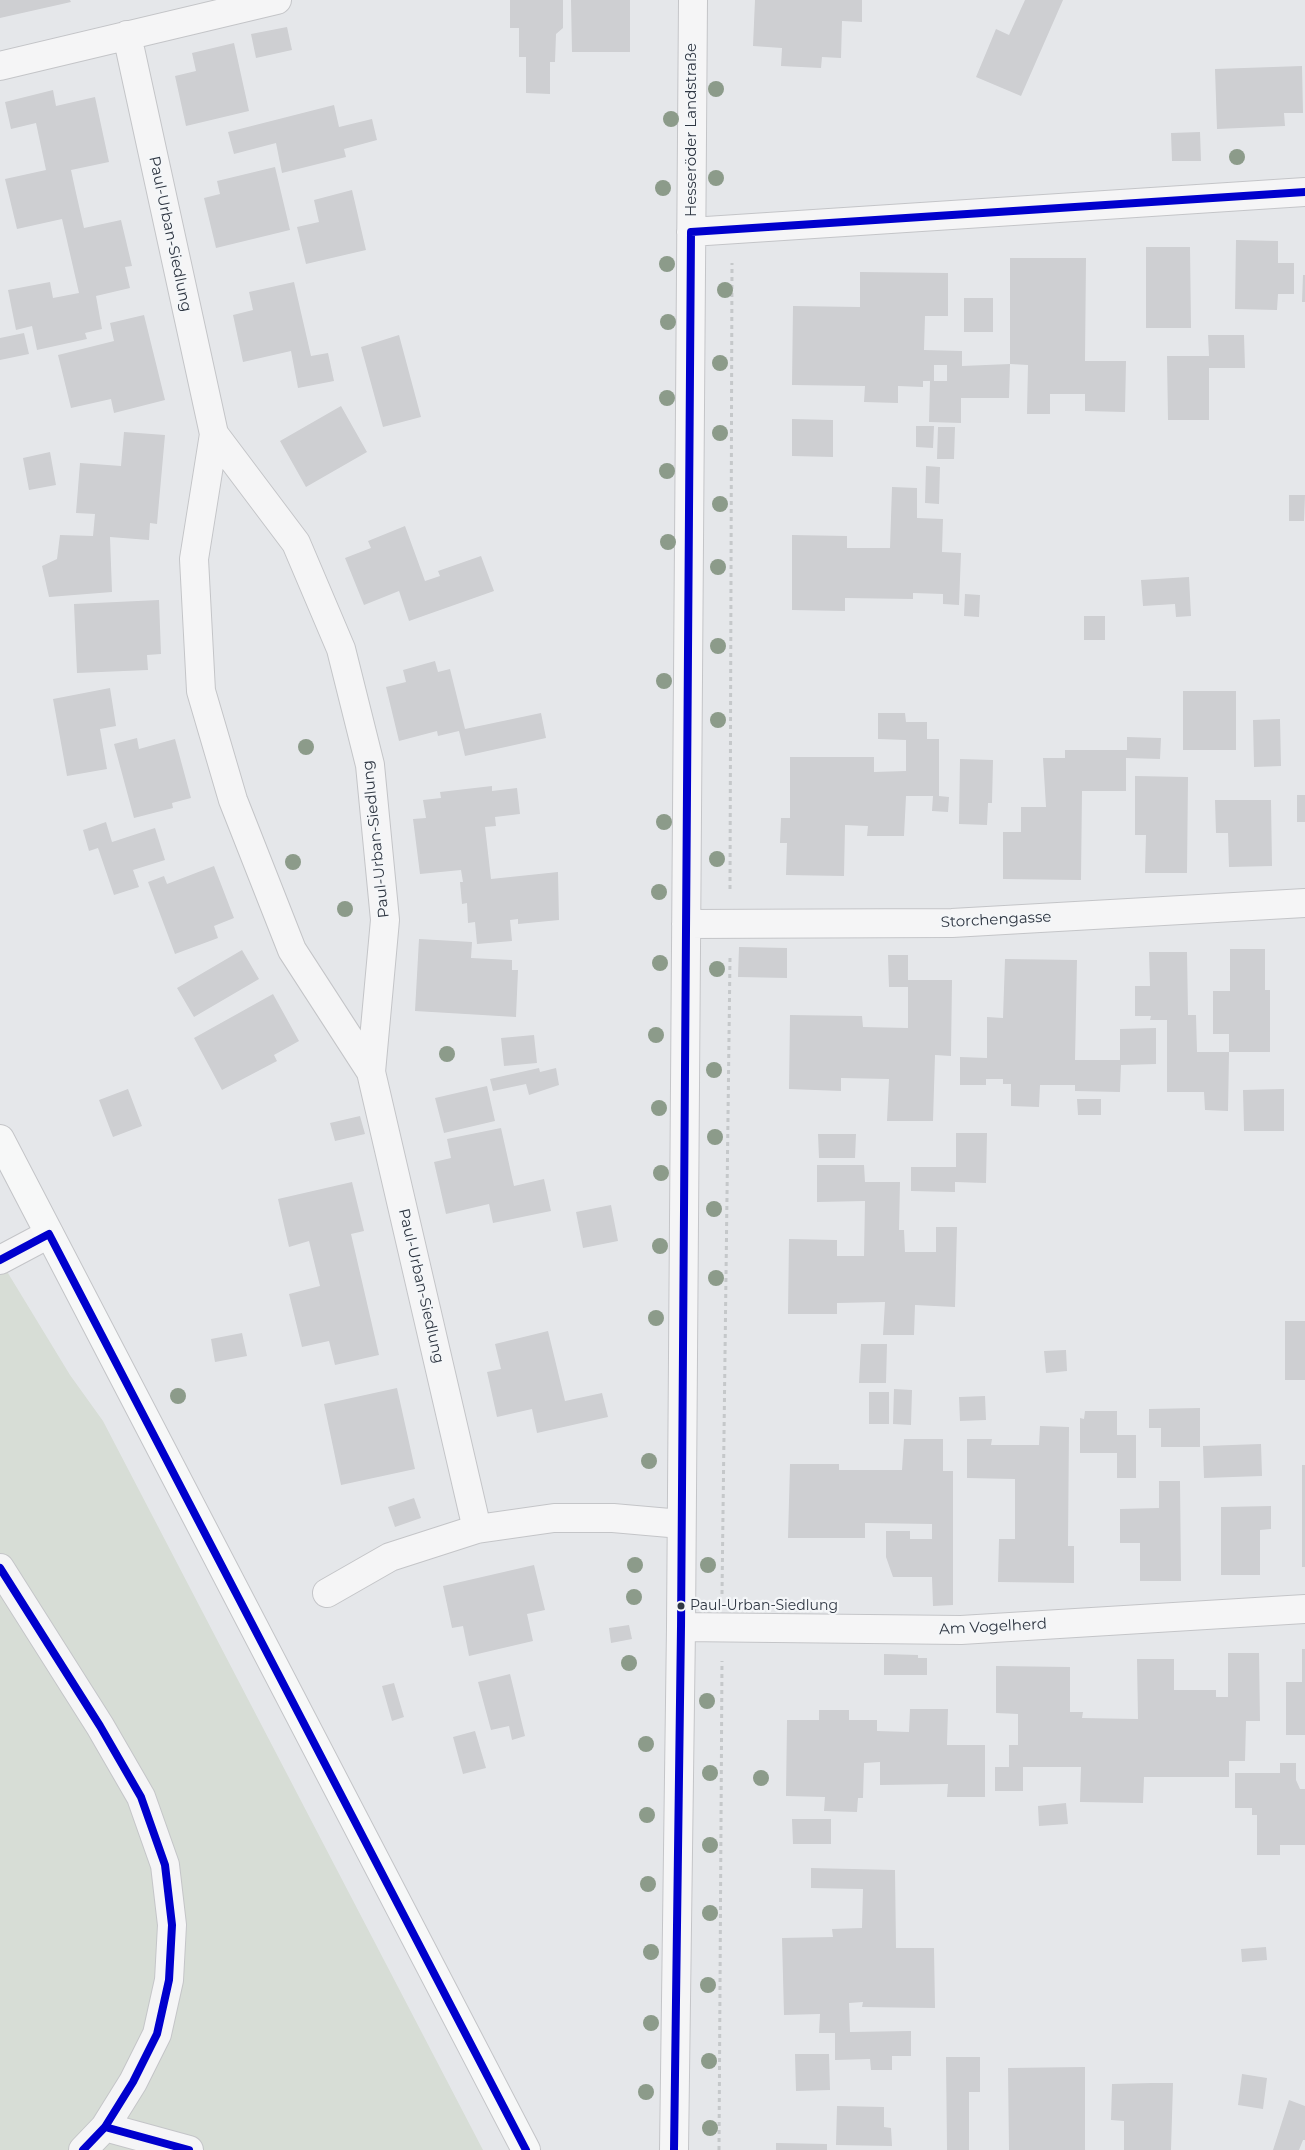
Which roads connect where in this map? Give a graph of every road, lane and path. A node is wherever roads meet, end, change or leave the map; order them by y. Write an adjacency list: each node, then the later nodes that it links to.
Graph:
1 (277, 0): 3 (street)
2 (693, 0): 7 (street, Hesseröder Landstraße)
3 (127, 35): 4 (street); 8 (street, Paul-Urban-Siedlung)
4 (0, 66)
5 (1305, 192): 6 (street)
6 (732, 230): 7 (street); 10 (path)
7 (691, 232): 11 (street, Hesseröder Landstraße)
8 (214, 434): 12 (street, Paul-Urban-Siedlung); 12 (street, Paul-Urban-Siedlung)
9 (1305, 903): 10 (street, Storchengasse)
10 (730, 923): 11 (street, Storchengasse); 22 (path)
11 (686, 924): 16 (street, Hesseröder Landstraße)
12 (372, 1072): 17 (street, Paul-Urban-Siedlung)
13 (0, 1140): 14 (main road)
14 (49, 1234): 15 (street); 26 (main road)
15 (0, 1260)
16 (681, 1524): 17 (street); 21 (street, Hesseröder Landstraße)
17 (477, 1529): 19 (street)
18 (0, 1568): 23 (street)
19 (327, 1593)
20 (1305, 1608): 22 (street, Am Vogelherd)
21 (681, 1627): 22 (street, Am Vogelherd); 27 (street, Hesseröder Landstraße)
22 (722, 1628): 28 (path)
23 (105, 2127): 24 (street); 25 (street)
24 (83, 2150)
25 (189, 2150)
26 (526, 2150)
27 (674, 2150)
28 (719, 2150)

